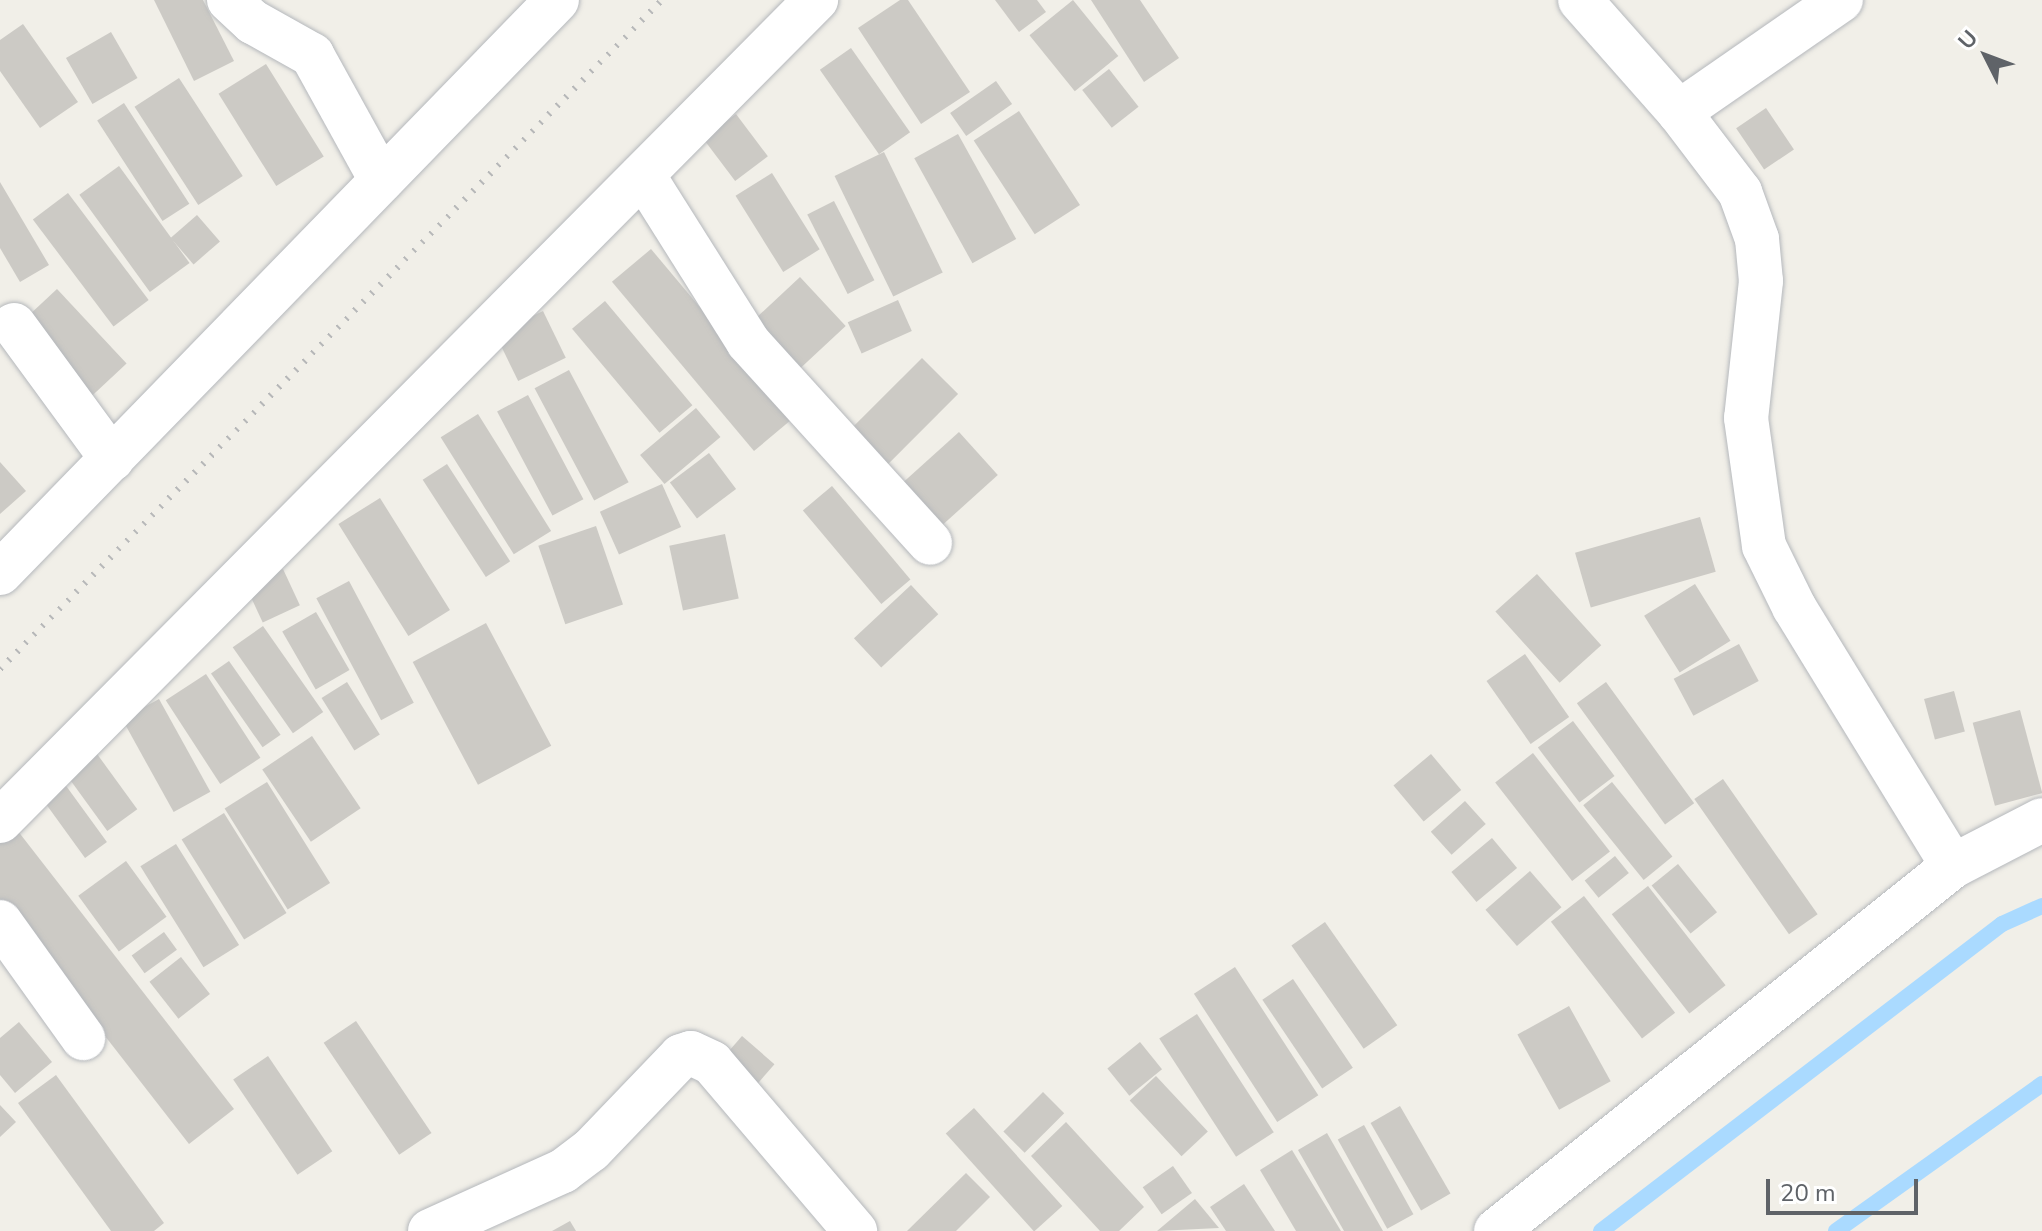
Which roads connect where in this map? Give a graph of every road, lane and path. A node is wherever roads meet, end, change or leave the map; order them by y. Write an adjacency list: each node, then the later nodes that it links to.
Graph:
1 (229, 0): 8 (street)
2 (557, 0): 8 (street)
3 (816, 0): 7 (street)
4 (1580, 0): 6 (street)
5 (1841, 0): 6 (street)
6 (1679, 112): 15 (street)
7 (643, 175): 11 (street); 14 (street)
8 (381, 180): 10 (street)
9 (14, 325): 10 (street)
10 (112, 459): 12 (street)
11 (930, 543)
12 (0, 573)
13 (2042, 820): 15 (street)
14 (0, 821)
15 (1953, 866): 20 (street)
16 (0, 922): 17 (street)
17 (83, 1038)
18 (430, 1231): 19 (street)
19 (855, 1231)
20 (1496, 1231)

